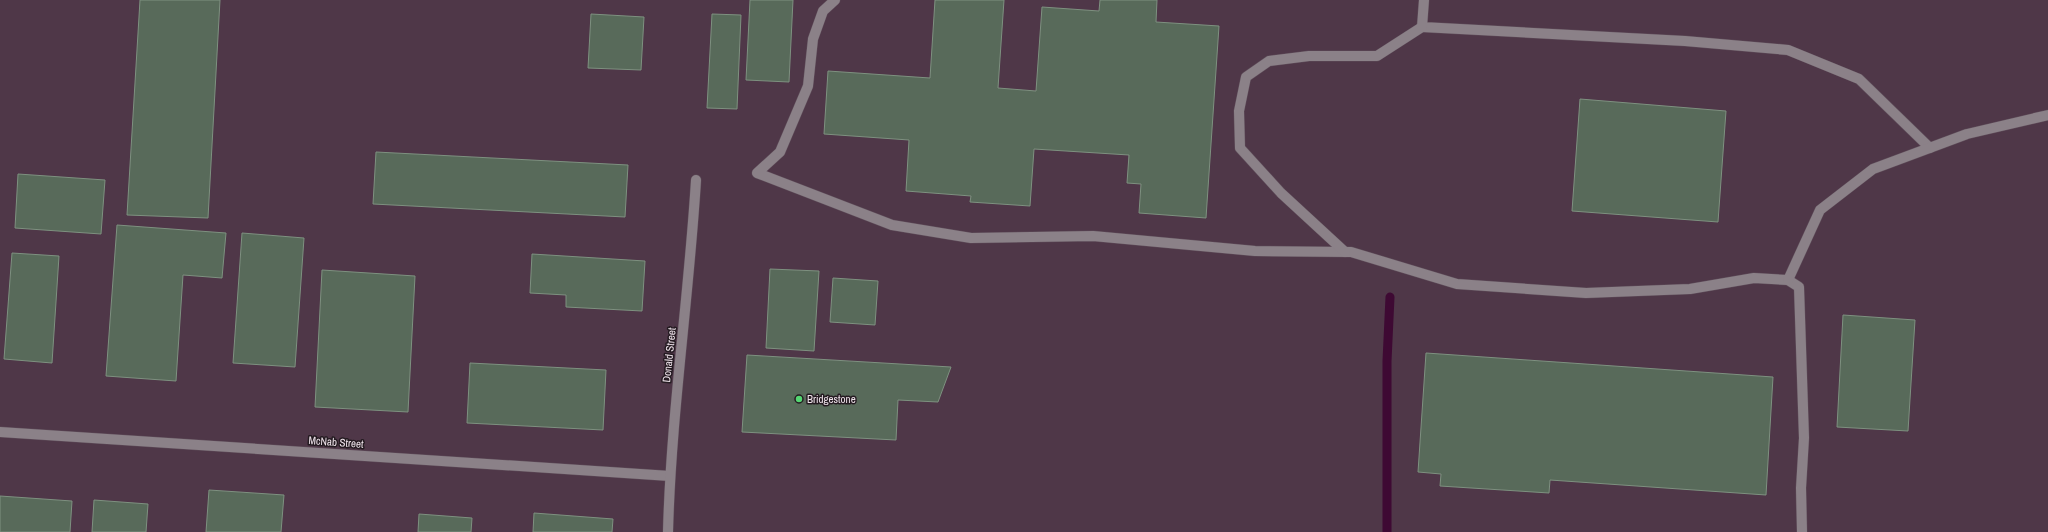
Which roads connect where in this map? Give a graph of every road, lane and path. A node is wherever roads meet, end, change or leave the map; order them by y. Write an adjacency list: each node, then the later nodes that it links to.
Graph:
1 (835, 0): 7 (street)
2 (1424, 0): 3 (street)
3 (1422, 28): 5 (street); 7 (street)
4 (2048, 115): 5 (street)
5 (1930, 148): 8 (street)
6 (696, 180): 10 (street, Donald Street)
7 (1345, 252): 8 (street)
8 (1788, 280): 12 (street)
9 (0, 432): 10 (street, McNab Street)
10 (670, 476): 11 (street, Donald Street)
11 (668, 532)
12 (1802, 532)

